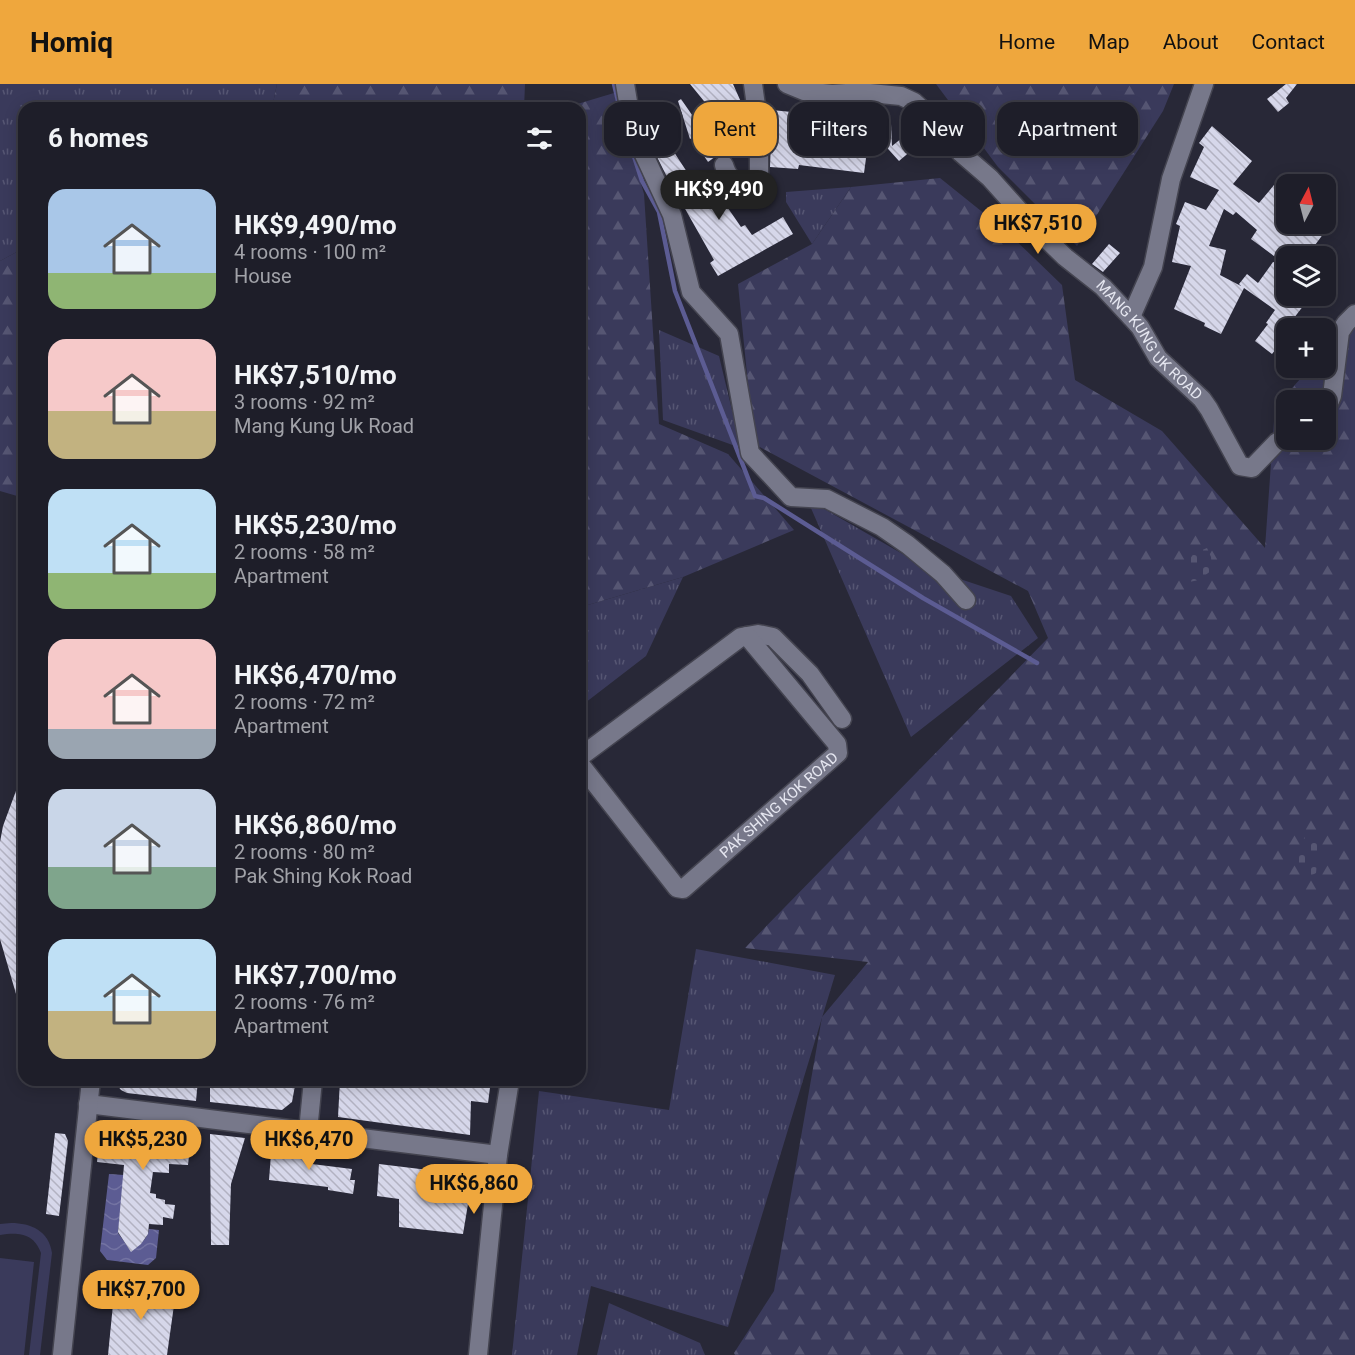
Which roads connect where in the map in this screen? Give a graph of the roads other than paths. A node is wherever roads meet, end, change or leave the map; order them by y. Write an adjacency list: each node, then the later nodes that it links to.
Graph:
1 (625, 84): 10 (street)
2 (753, 84): 5 (street)
3 (787, 84): 7 (street, MANG KUNG UK ROAD)
4 (1204, 84): 7 (street)
5 (724, 165)
6 (1355, 314): 8 (street)
7 (1131, 317): 9 (street, MANG KUNG UK ROAD)
8 (1333, 390)
9 (1276, 443)
10 (966, 600)
11 (747, 636): 12 (street); 13 (street, PAK SHING KOK ROAD); 14 (street, PAK SHING KOK ROAD)
12 (842, 720)
13 (586, 755)
14 (586, 766)
15 (90, 1086): 18 (street)
16 (312, 1086): 19 (street)
17 (509, 1086): 20 (street)
18 (88, 1104): 19 (street); 21 (street)
19 (308, 1131): 20 (street)
20 (498, 1155): 22 (street)
21 (62, 1355)
22 (478, 1355)

